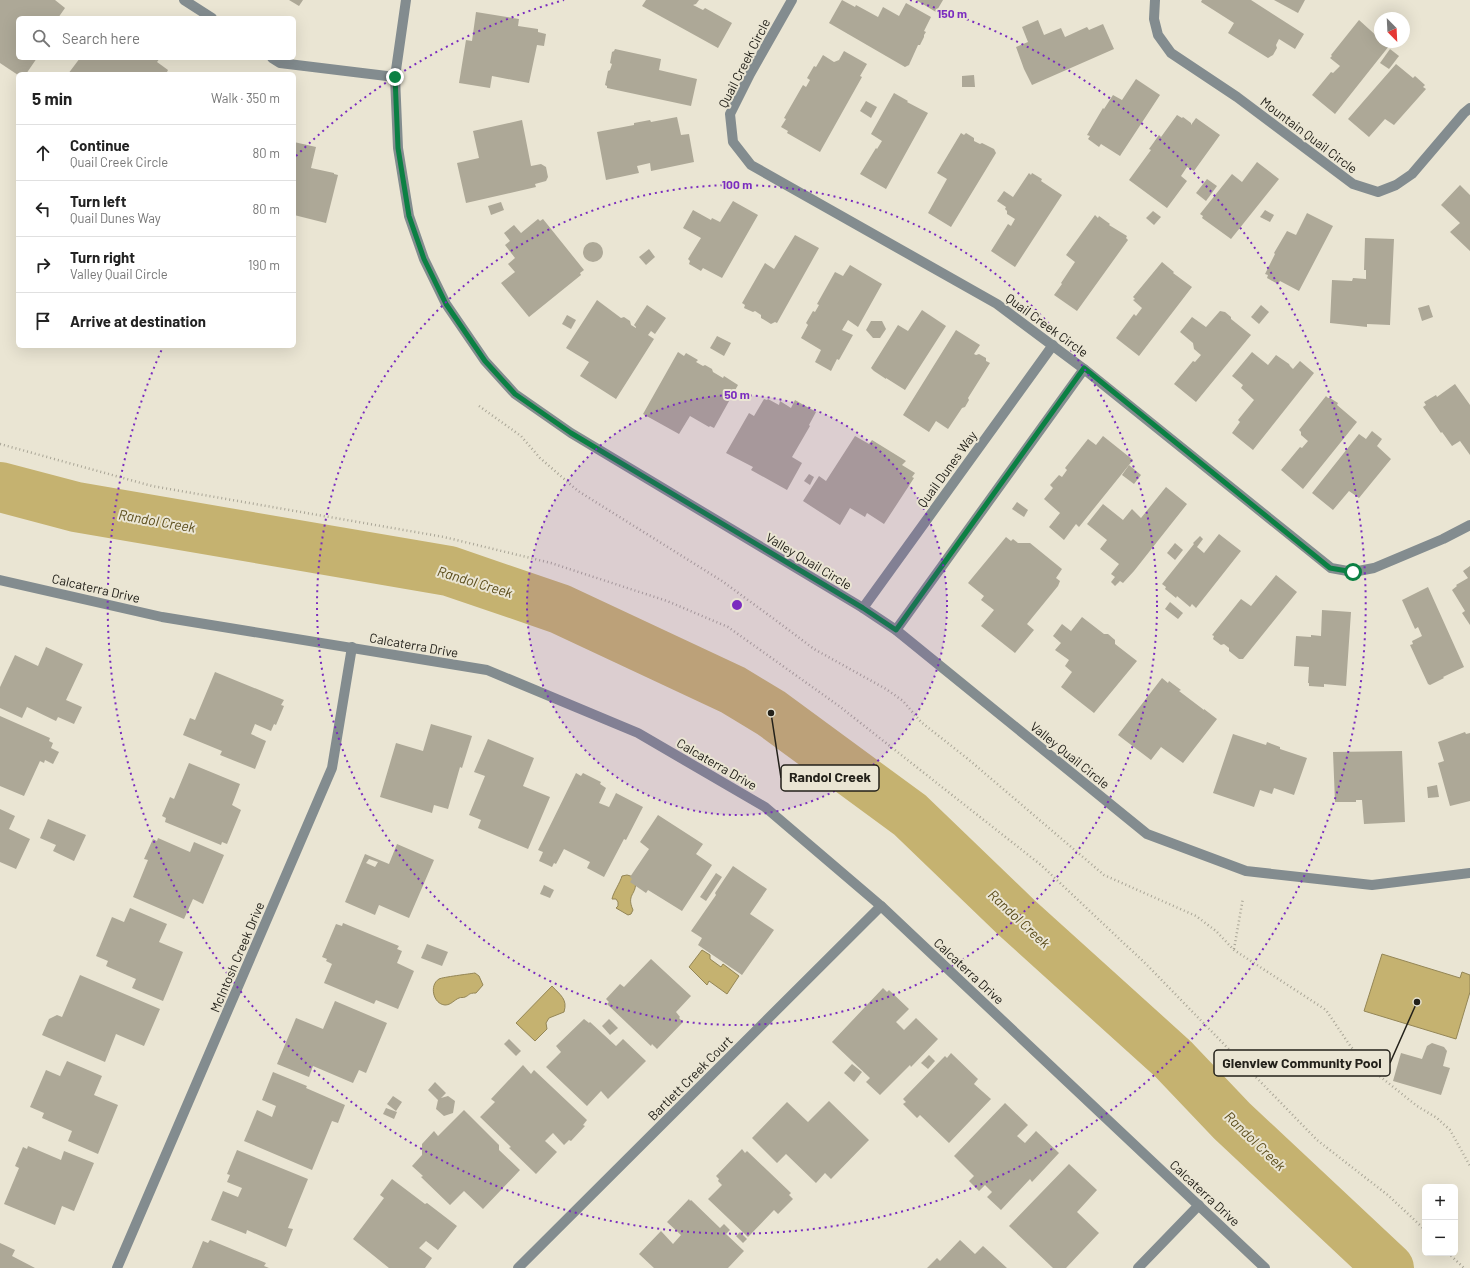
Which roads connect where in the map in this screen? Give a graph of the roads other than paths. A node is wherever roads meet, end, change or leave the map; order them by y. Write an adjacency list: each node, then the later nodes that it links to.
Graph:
1 (184, 0): 5 (street)
2 (406, 0): 7 (street, Valley Quail Circle)
3 (792, 0): 9 (street, Quail Creek Circle)
4 (1155, 0): 8 (street, Mountain Quail Circle)
5 (209, 16)
6 (275, 60): 7 (street)
7 (395, 77): 13 (street, Valley Quail Circle)
8 (1470, 108)
9 (1053, 345): 10 (street, Quail Creek Circle); 13 (street, Quail Dunes Way)
10 (1084, 368): 11 (street, Quail Creek Circle); 14 (street)
11 (1470, 525)
12 (0, 580): 15 (street, Calcaterra Drive)
13 (863, 608): 14 (street, Valley Quail Circle)
14 (896, 630): 16 (street, Valley Quail Circle)
15 (352, 647): 17 (street, Calcaterra Drive); 19 (street, McIntosh Creek Drive)
16 (1470, 873)
17 (881, 906): 18 (street, Calcaterra Drive); 20 (street, Bartlett Creek Court)
18 (1199, 1205): 21 (street); 22 (street, Calcaterra Drive)
19 (117, 1268)
20 (518, 1268)
21 (1138, 1268)
22 (1265, 1268)

